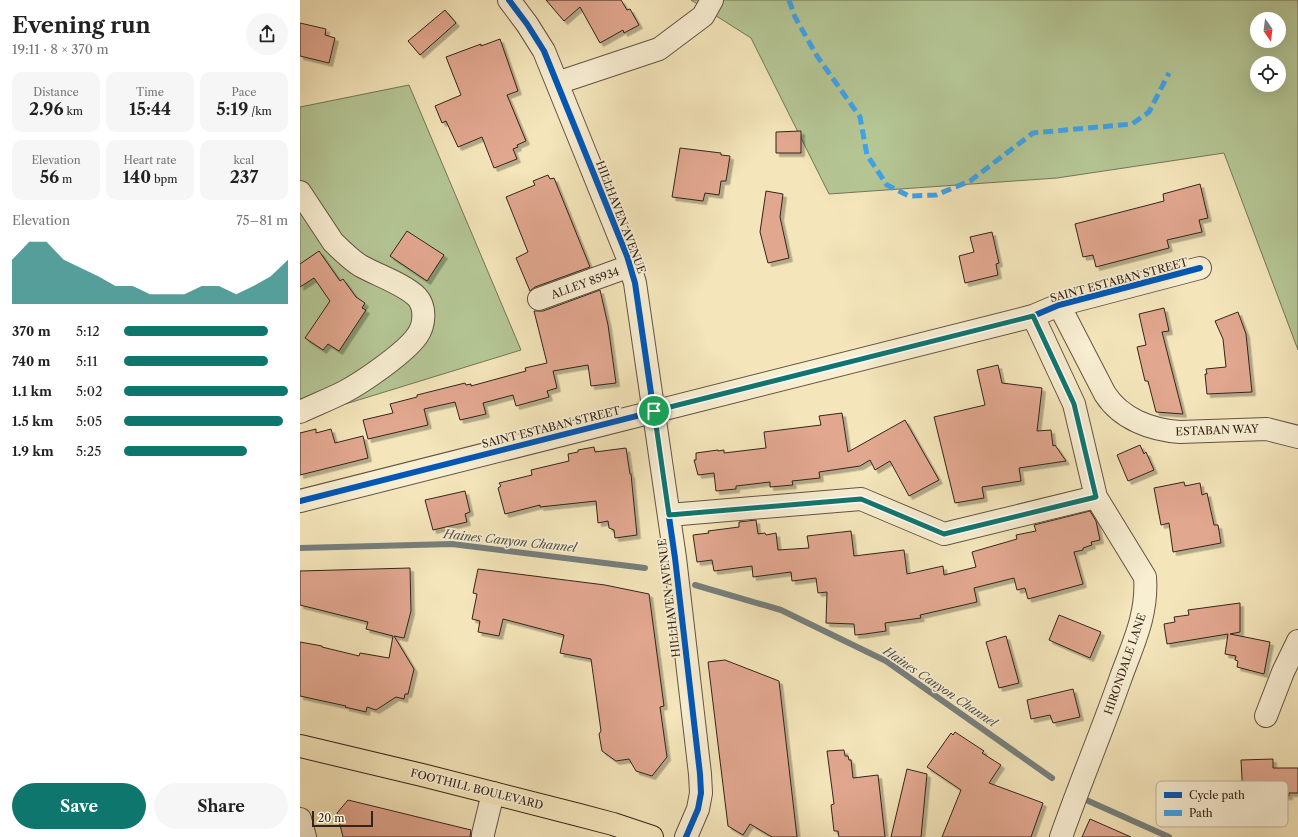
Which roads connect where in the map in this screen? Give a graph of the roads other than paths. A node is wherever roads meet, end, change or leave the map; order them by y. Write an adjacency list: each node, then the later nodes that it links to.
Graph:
1 (509, 0): 3 (street, HILLHAVEN AVENUE)
2 (712, 0): 3 (street)
3 (557, 83): 5 (street, HILLHAVEN AVENUE)
4 (300, 192): 11 (street)
5 (630, 266): 7 (street, ALLEY 85934); 10 (street, HILLHAVEN AVENUE)
6 (1200, 268): 8 (street, SAINT ESTABAN STREET)
7 (540, 299)
8 (1059, 305): 9 (street, SAINT ESTABAN STREET); 12 (street, ESTABAN WAY)
9 (1033, 316): 10 (street, SAINT ESTABAN STREET); 13 (street, HIRONDALE LANE)
10 (654, 411): 14 (street, SAINT ESTABAN STREET); 15 (street, HILLHAVEN AVENUE)
11 (300, 412)
12 (1298, 437)
13 (1096, 497): 15 (street); 25 (street, HIRONDALE LANE)
14 (300, 501)
15 (669, 515): 24 (street, HILLHAVEN AVENUE)
16 (1298, 641): 17 (street)
17 (1266, 716)
18 (300, 746): 19 (main road, FOOTHILL BOULEVARD)
19 (493, 794): 22 (street); 23 (main road, FOOTHILL BOULEVARD)
20 (300, 819): 21 (street)
21 (305, 837)
22 (483, 837)
23 (652, 837)
24 (686, 837)
25 (1061, 837)

